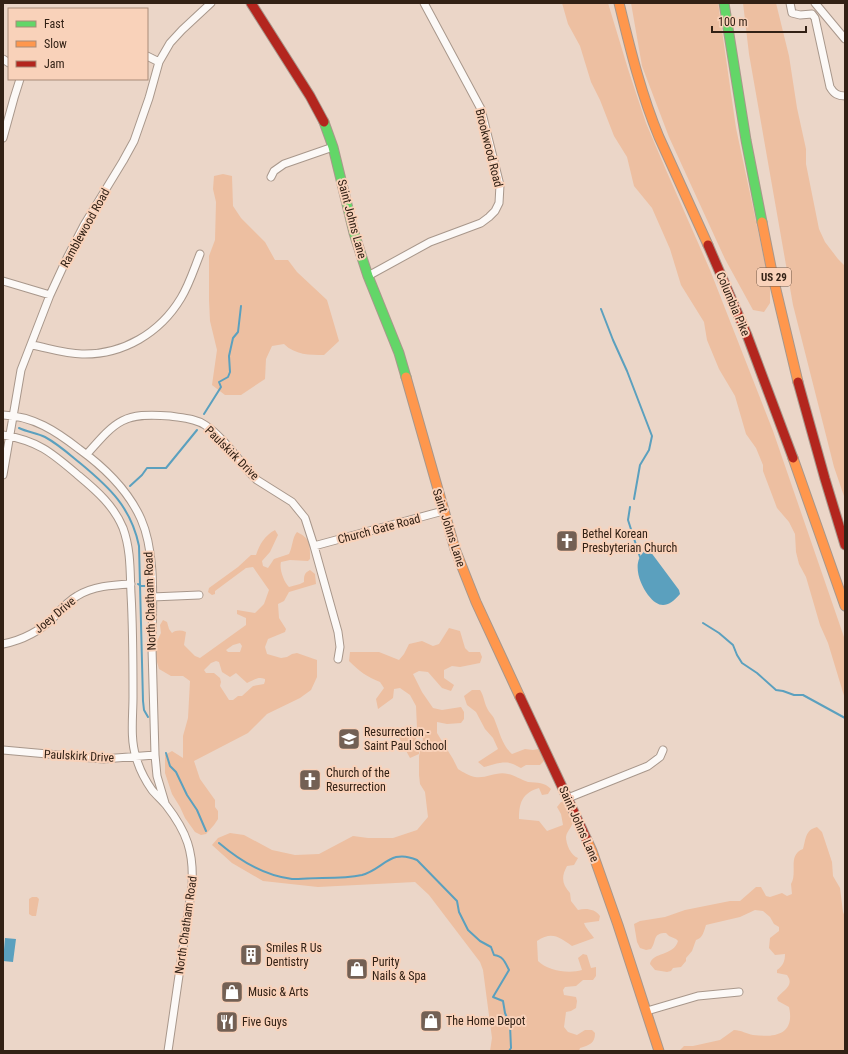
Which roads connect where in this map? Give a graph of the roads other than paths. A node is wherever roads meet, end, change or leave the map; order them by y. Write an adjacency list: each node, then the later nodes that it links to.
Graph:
1 (211, 3): 13 (street, Ramblewood Road)
2 (251, 3): 17 (main road, Saint Johns Lane)
3 (424, 3): 20 (street, Brookwood Road)
4 (614, 3): 12 (main road)
5 (620, 3): 12 (main road, Columbia Pike)
6 (724, 3): 30 (main road, US 29)
7 (790, 3): 9 (street)
8 (818, 5): 9 (street); 10 (street)
9 (812, 14): 15 (street)
10 (845, 39)
11 (148, 56): 13 (street)
12 (632, 58): 35 (main road, Columbia Pike)
13 (159, 62): 22 (street, Ramblewood Road)
14 (20, 80): 16 (street)
15 (845, 98)
16 (3, 138)
17 (333, 148): 18 (street); 20 (main road, Saint Johns Lane)
18 (271, 177)
19 (200, 254): 23 (street)
20 (368, 276): 29 (main road, Saint Johns Lane)
21 (3, 281): 22 (street)
22 (50, 294): 23 (street, Ramblewood Road)
23 (32, 345): 25 (street, Ramblewood Road)
24 (3, 415): 25 (street, North Chatham Road)
25 (13, 415): 26 (street, Ramblewood Road); 27 (street, North Chatham Road)
26 (7, 436): 28 (street, Ramblewood Road); 32 (street, North Chatham Road)
27 (86, 454): 31 (street, Paulskirk Drive); 34 (street, North Chatham Road)
28 (3, 475)
29 (443, 511): 31 (street, Church Gate Road); 42 (main road, Saint Johns Lane)
30 (845, 545)
31 (314, 546): 37 (street, Paulskirk Drive)
32 (131, 584): 36 (street, Joey Drive); 41 (street, North Chatham Road)
33 (199, 595): 34 (street)
34 (152, 597): 40 (street, North Chatham Road)
35 (845, 606)
36 (3, 644)
37 (338, 659)
38 (3, 750): 41 (street, Paulskirk Drive)
39 (663, 750): 42 (street)
40 (155, 755): 41 (street, Paulskirk Drive); 43 (street, North Chatham Road)
41 (136, 757): 43 (street, North Chatham Road)
42 (568, 798): 45 (main road, Saint Johns Lane)
43 (166, 805): 46 (street, North Chatham Road)
44 (739, 992): 45 (street)
45 (647, 1011): 47 (main road, Saint Johns Lane)
46 (168, 1051)
47 (659, 1051)

